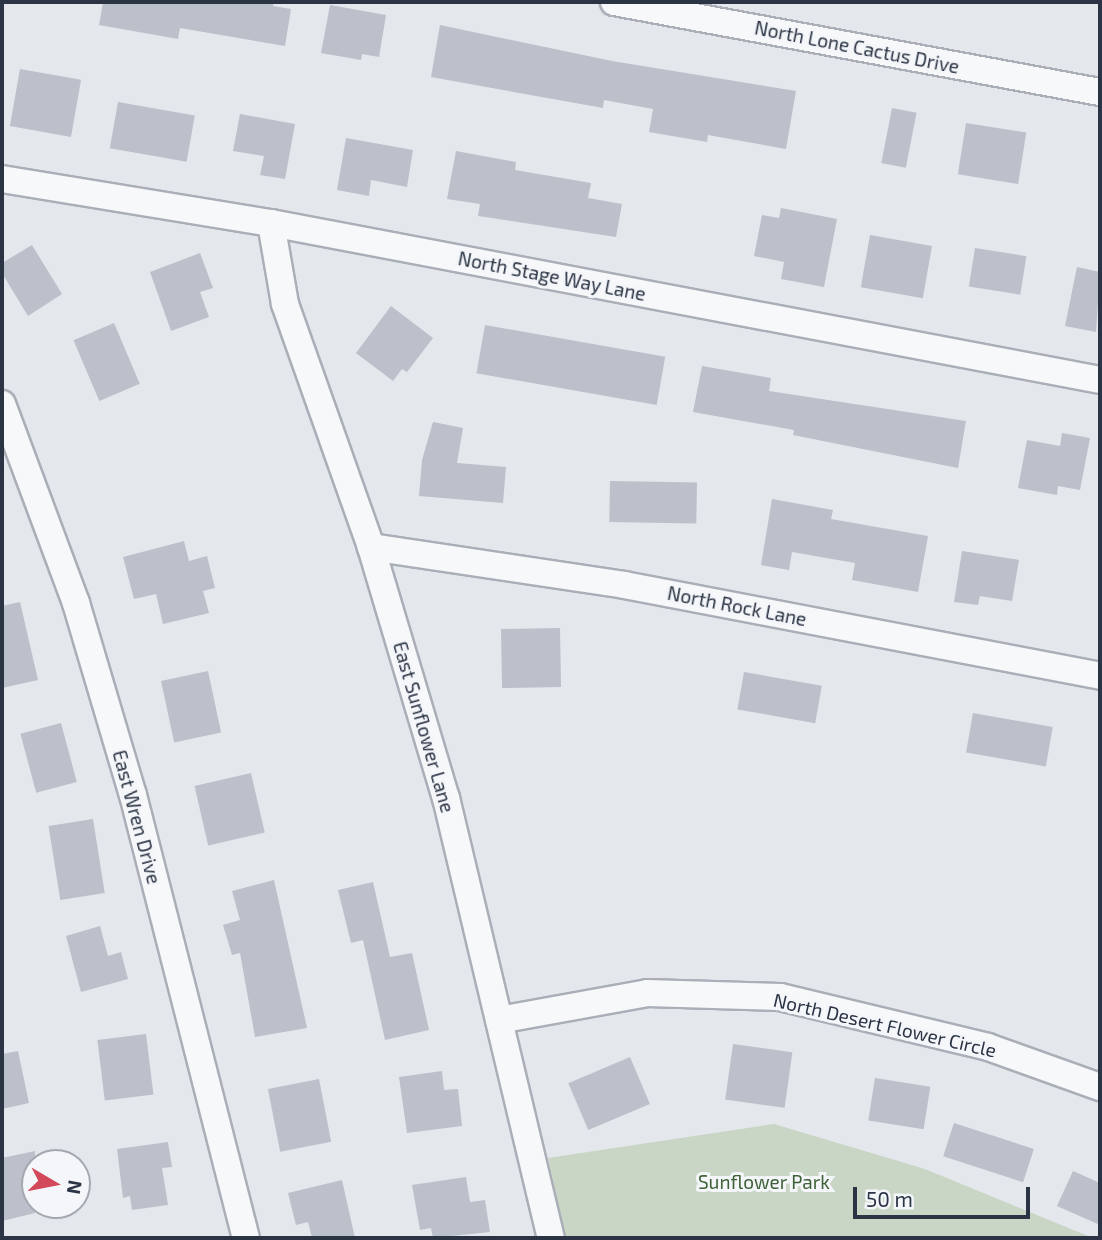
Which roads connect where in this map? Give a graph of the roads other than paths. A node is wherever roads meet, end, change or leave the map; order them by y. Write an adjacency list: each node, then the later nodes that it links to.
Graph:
1 (614, 2): 2 (street, North Lone Cactus Drive)
2 (1100, 92)
3 (2, 179): 4 (street, North Stage Way Lane)
4 (271, 223): 5 (street, North Stage Way Lane); 7 (street, East Sunflower Lane)
5 (1100, 380)
6 (2, 404): 11 (street, East Wren Drive)
7 (371, 547): 8 (street, North Rock Lane); 9 (street, East Sunflower Lane)
8 (1100, 676)
9 (499, 1020): 10 (street, North Desert Flower Circle); 12 (street, East Sunflower Lane)
10 (1100, 1087)
11 (246, 1238)
12 (551, 1238)

